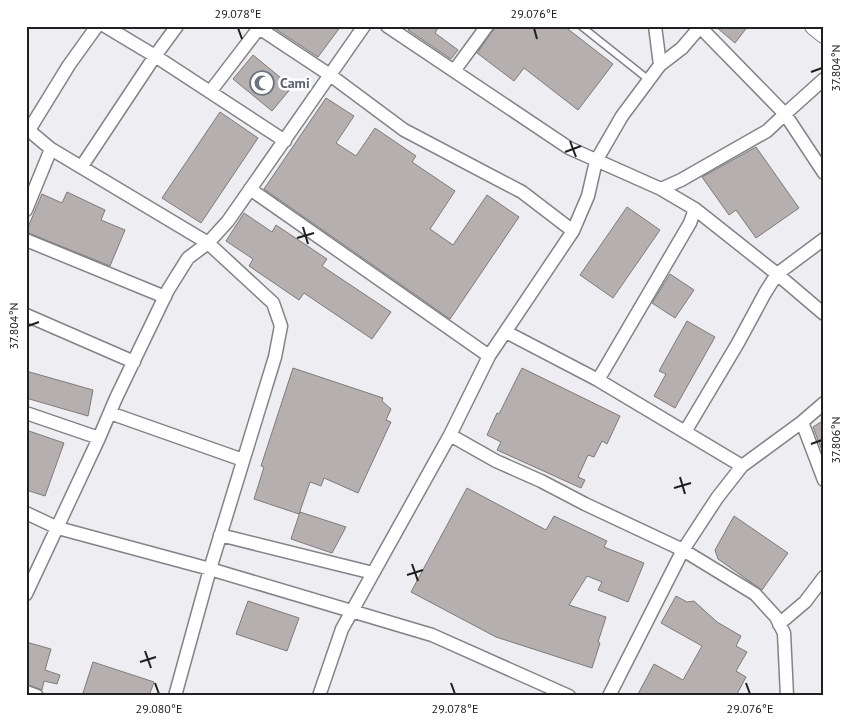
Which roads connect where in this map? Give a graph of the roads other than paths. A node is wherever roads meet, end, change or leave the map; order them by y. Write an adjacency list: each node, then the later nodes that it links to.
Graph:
1 (97, 26): 20 (street)
2 (105, 26): 12 (street)
3 (178, 26): 12 (street)
4 (364, 26): 15 (street)
5 (388, 26): 14 (street)
6 (487, 26): 14 (street)
7 (581, 26): 17 (lane)
8 (655, 26): 13 (street)
9 (814, 26): 11 (main road)
10 (700, 27): 13 (street); 19 (street)
11 (824, 34)
12 (155, 56): 18 (street); 24 (street)
13 (660, 65): 17 (street)
14 (454, 71): 23 (street)
15 (330, 75): 18 (street); 21 (street); 30 (street)
16 (824, 78): 19 (street)
17 (649, 80): 23 (street)
18 (210, 92): 21 (street)
19 (785, 114): 25 (street); 27 (street)
20 (28, 129): 22 (street)
21 (284, 141): 26 (street)
22 (51, 149): 24 (street); 29 (street)
23 (596, 162): 27 (street); 30 (street)
24 (82, 166): 33 (street)
25 (824, 173)
26 (250, 189): 33 (street); 39 (street)
27 (661, 189): 28 (street)
28 (695, 209): 34 (street); 41 (street)
29 (26, 210)
30 (573, 231): 38 (street)
31 (824, 239): 34 (street)
32 (26, 240): 35 (street)
33 (208, 243): 35 (street); 49 (street)
34 (777, 274): 36 (street); 46 (street)
35 (164, 298): 40 (street)
36 (824, 314)
37 (26, 315): 40 (street)
38 (506, 332): 39 (street); 41 (street)
39 (489, 356): 47 (street)
40 (134, 362): 43 (street)
41 (598, 380): 46 (street)
42 (824, 403): 45 (street)
43 (110, 413): 48 (street); 49 (street)
44 (26, 414): 48 (street)
45 (802, 422): 50 (street); 51 (street)
46 (685, 432): 50 (street)
47 (450, 436): 55 (street); 57 (street)
48 (99, 438): 53 (street)
49 (243, 460): 54 (street)
50 (742, 466): 55 (street)
51 (824, 480)
52 (26, 513): 53 (street)
53 (58, 528): 56 (street); 59 (street)
54 (220, 535): 56 (street); 57 (street)
55 (684, 550): 61 (street); 67 (street)
56 (210, 569): 60 (street); 64 (street)
57 (374, 573): 60 (street)
58 (824, 577): 61 (street)
59 (26, 594)
60 (353, 611): 65 (street); 66 (street)
61 (779, 624): 68 (street)
62 (26, 692): 63 (street)
63 (37, 696)
64 (174, 696)
65 (319, 696)
66 (569, 696)
67 (610, 696)
68 (787, 696)

